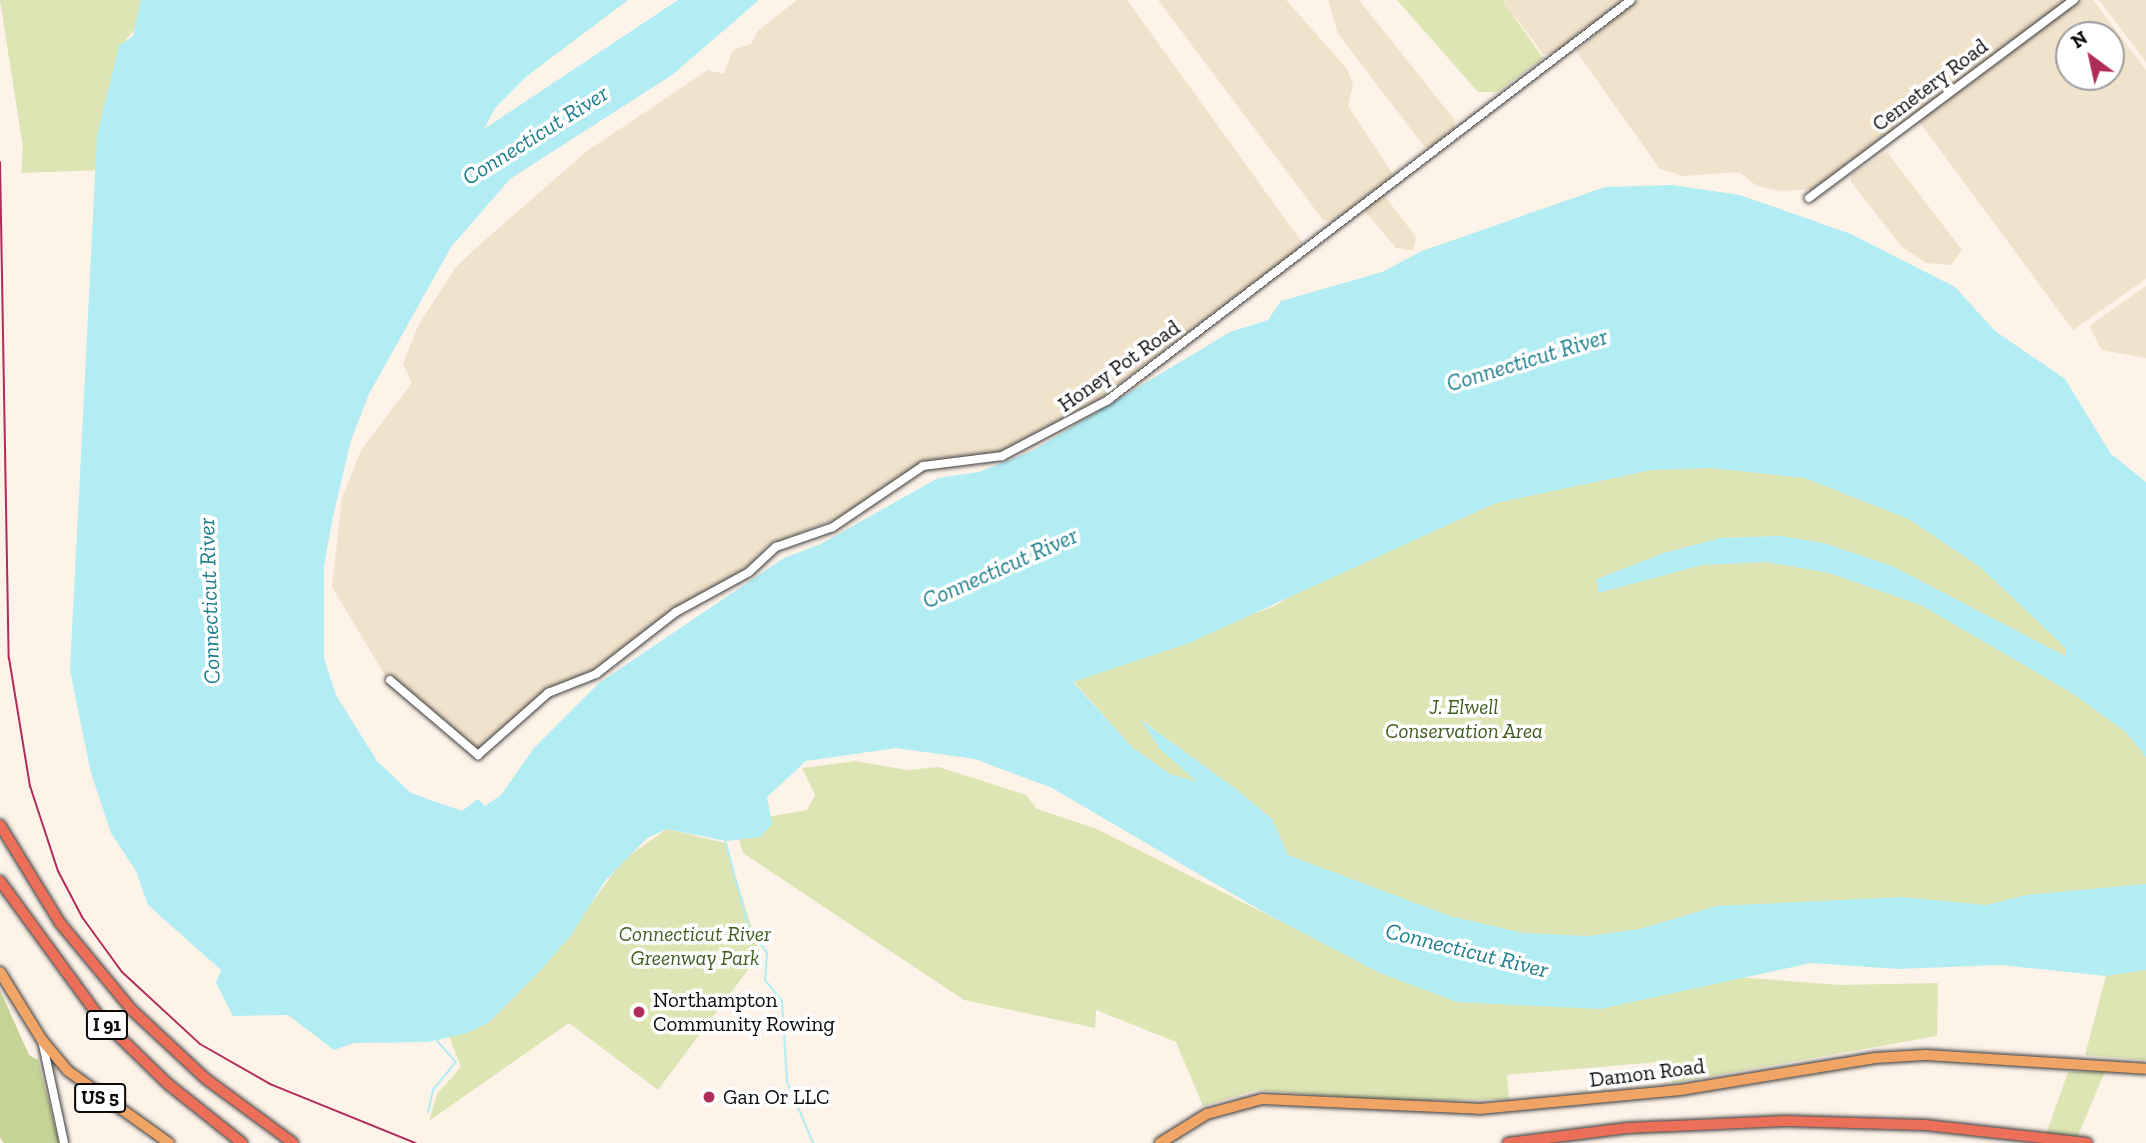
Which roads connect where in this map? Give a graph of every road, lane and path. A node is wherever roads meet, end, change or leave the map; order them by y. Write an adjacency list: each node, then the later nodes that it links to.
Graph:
1 (1631, 0): 4 (street, Honey Pot Road)
2 (2074, 0): 3 (street, Cemetery Road)
3 (1809, 198)
4 (390, 680)
5 (0, 825): 10 (highway, I 91)
6 (0, 881): 13 (highway, I 91)
7 (0, 972): 8 (main road, US 5)
8 (41, 1040): 11 (street); 12 (main road, US 5)
9 (2146, 1069): 16 (main road, Damon Road)
10 (216, 1087): 14 (highway, I 91); 15 (highway)
11 (64, 1143)
12 (169, 1143)
13 (242, 1143)
14 (293, 1143)
15 (304, 1143)
16 (1160, 1143)
17 (1508, 1143): 18 (highway)
18 (2086, 1143)

